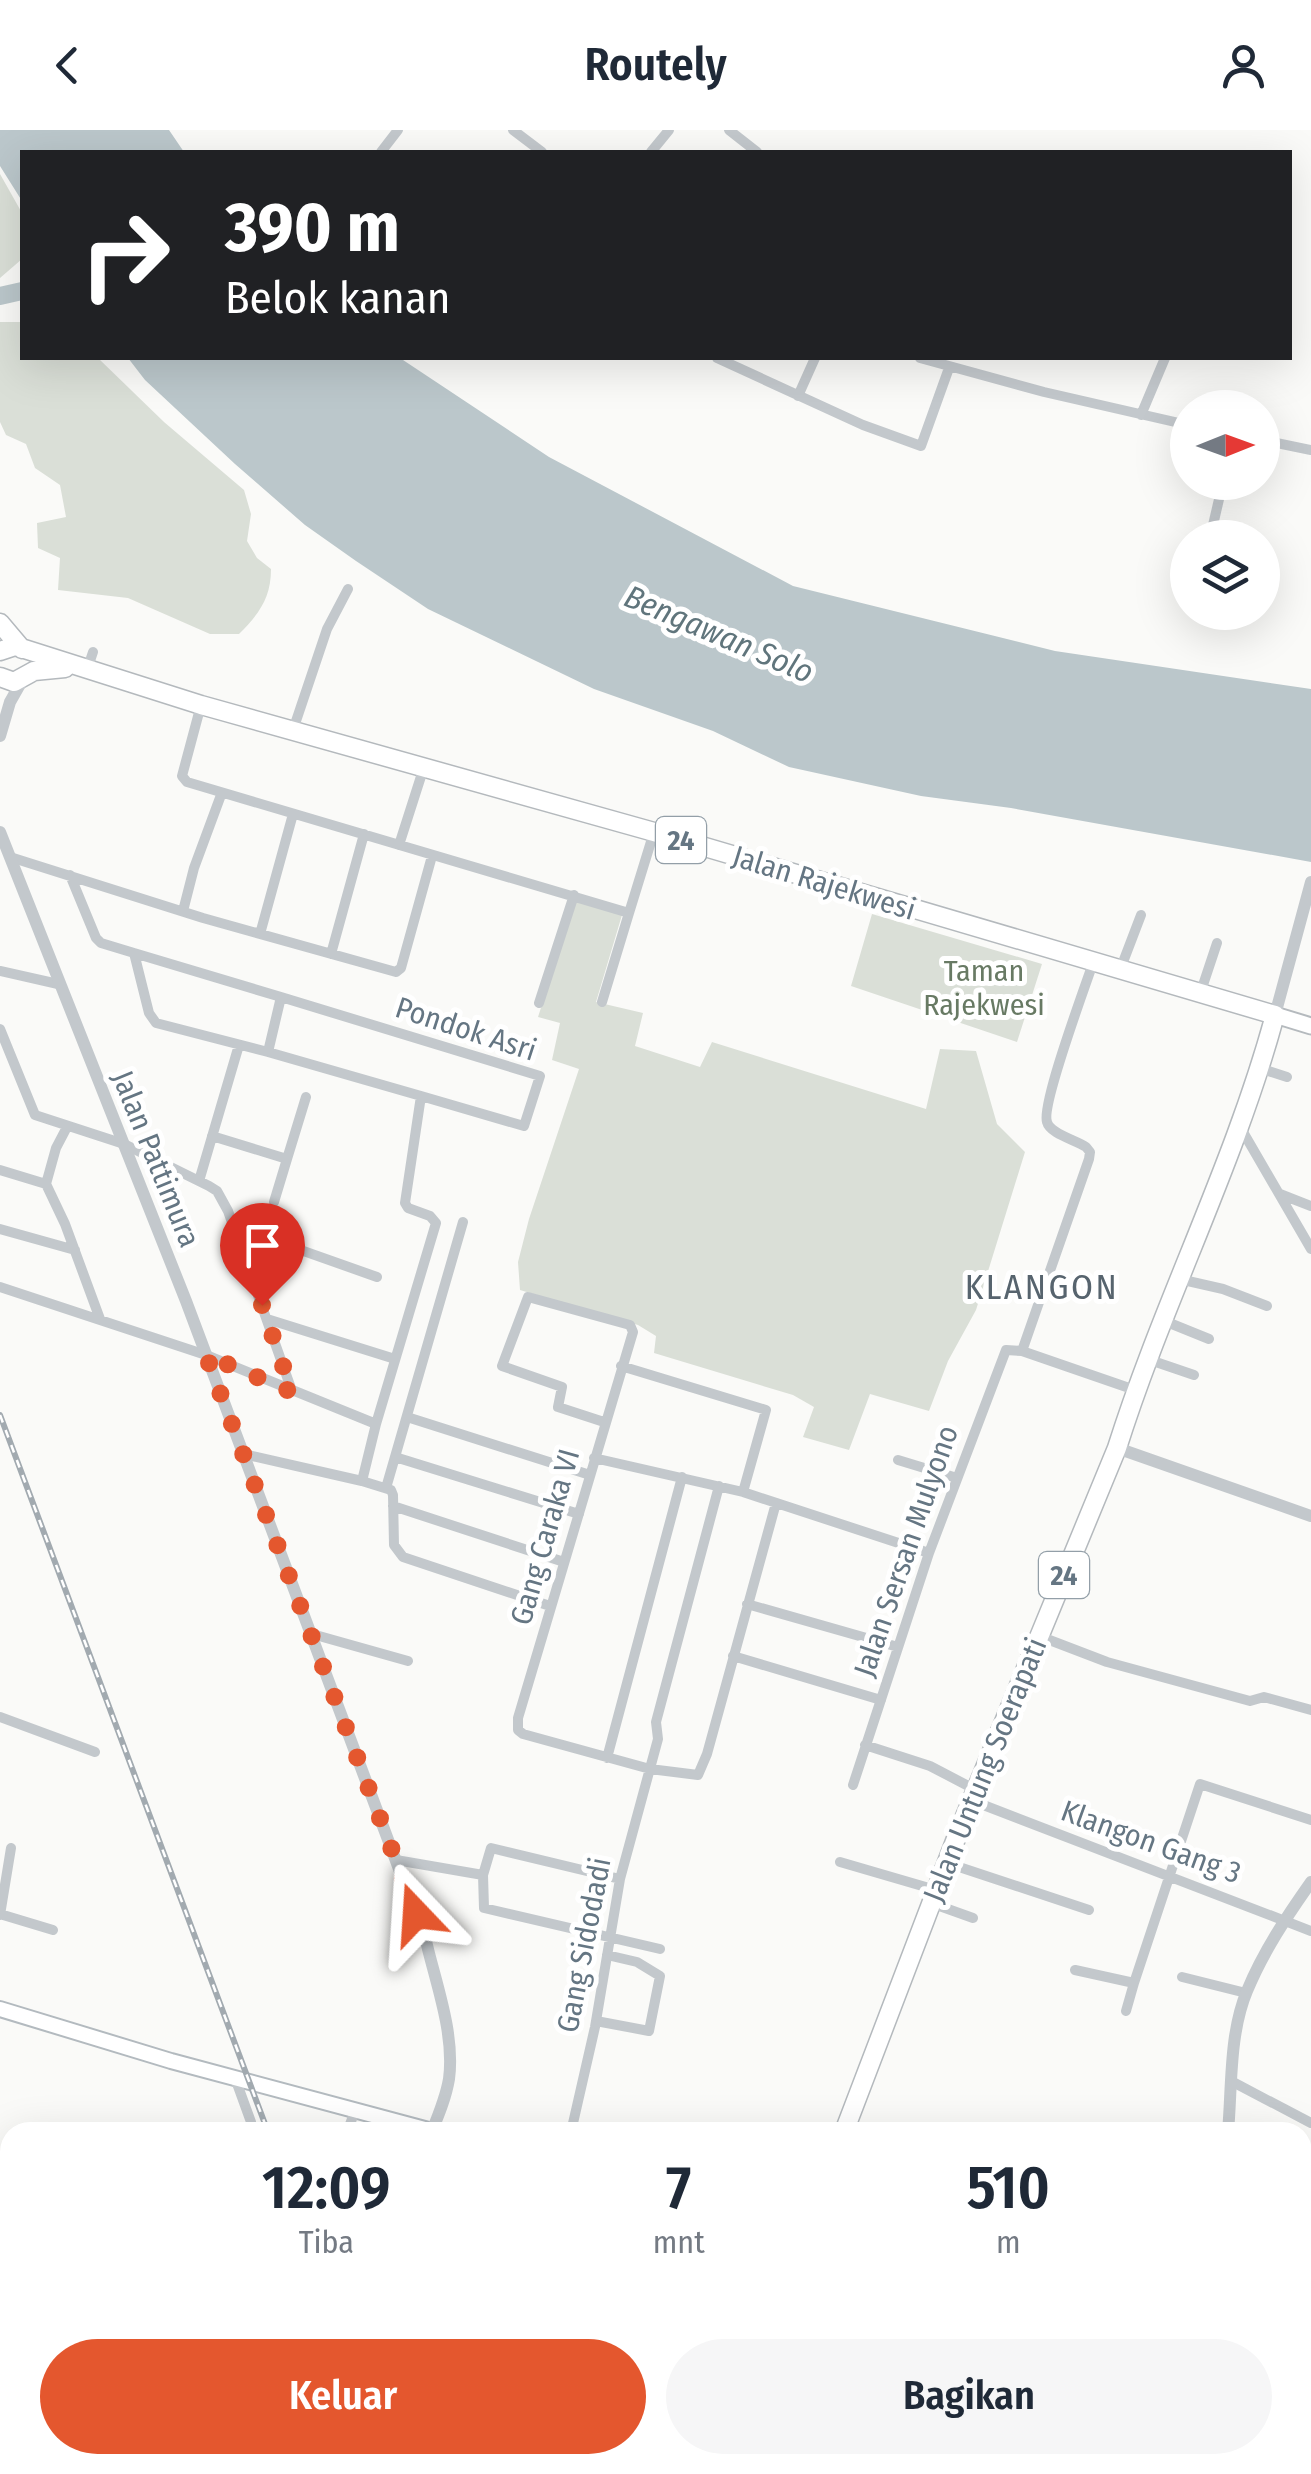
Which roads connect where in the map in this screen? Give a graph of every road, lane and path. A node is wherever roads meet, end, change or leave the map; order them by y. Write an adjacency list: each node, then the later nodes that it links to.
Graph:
1 (513, 130): 5 (street)
2 (669, 130): 6 (street)
3 (729, 130): 4 (street)
4 (742, 148)
5 (538, 150)
6 (653, 150)
7 (721, 360): 14 (street)
8 (813, 360): 14 (street)
9 (926, 360): 12 (street)
10 (969, 360): 13 (street)
11 (1163, 360): 15 (street)
12 (949, 368): 13 (street); 14 (street)
13 (964, 372): 15 (street)
14 (798, 396)
15 (1142, 415): 16 (street)
16 (1170, 421)
17 (1280, 444): 18 (street)
18 (1311, 450)
19 (348, 589): 27 (street)
20 (0, 623): 21 (highway)
21 (9, 646): 22 (highway, 24); 23 (highway)
22 (89, 664): 23 (highway, 24); 25 (highway, Jalan Rajekwesi / 24)
23 (26, 675): 24 (highway, 24); 26 (street)
24 (0, 678): 26 (street)
25 (201, 705): 27 (highway, Jalan Rajekwesi / 24); 30 (street)
26 (7, 711): 28 (street)
27 (292, 730): 29 (highway, Jalan Rajekwesi / 24)
28 (0, 736)
29 (424, 766): 33 (highway, Jalan Rajekwesi / 24); 35 (street)
30 (221, 795): 31 (street); 41 (street)
31 (293, 814): 34 (street); 44 (street)
32 (0, 832): 37 (street, Jalan Pattimura)
33 (654, 832): 42 (street); 48 (highway, Jalan Rajekwesi / 24)
34 (364, 834): 35 (street); 47 (street)
35 (399, 846): 36 (street)
36 (432, 856): 40 (street); 47 (street)
37 (10, 857): 38 (street); 51 (street, Jalan Pattimura)
38 (70, 875): 41 (street); 46 (street)
39 (1310, 885): 56 (street)
40 (574, 896): 42 (street); 55 (street)
41 (183, 912): 44 (street)
42 (629, 913): 54 (street)
43 (1141, 915): 50 (street)
44 (260, 934): 47 (street)
45 (1216, 943): 52 (street)
46 (134, 953): 53 (street); 59 (street, Pondok Asri)
47 (330, 954)
48 (1093, 963): 50 (highway, Jalan Rajekwesi / 24); 89 (street, Jalan Sersan Mulyono)
49 (0, 971): 51 (street)
50 (1120, 971): 52 (highway, Jalan Rajekwesi / 24)
51 (58, 984): 68 (street, Jalan Pattimura)
52 (1200, 994): 56 (highway, Jalan Rajekwesi / 24)
53 (281, 997): 60 (street); 64 (street, Pondok Asri)
54 (602, 1002)
55 (539, 1003)
56 (1275, 1015): 57 (main road); 61 (highway, Jalan Untung Soerapati / 24)
57 (1311, 1026)
58 (0, 1029): 66 (street)
59 (239, 1045): 60 (street, Pondok Asri); 67 (street)
60 (268, 1052): 64 (street, Pondok Asri)
61 (1259, 1068): 62 (street); 65 (highway, Jalan Untung Soerapati / 24)
62 (1287, 1076)
63 (306, 1096): 69 (street)
64 (421, 1096): 91 (street)
65 (1238, 1124): 73 (street); 82 (highway, Jalan Untung Soerapati / 24)
66 (66, 1127): 68 (street); 72 (street)
67 (212, 1136): 69 (street); 71 (street)
68 (124, 1144): 71 (street); 90 (street, Jalan Pattimura)
69 (287, 1159): 74 (street)
70 (0, 1170): 72 (street)
71 (198, 1180): 77 (street)
72 (46, 1184): 80 (street)
73 (1279, 1194): 75 (street); 79 (street)
74 (274, 1202)
75 (1311, 1205)
76 (464, 1222): 97 (street)
77 (233, 1226): 81 (street); 86 (street)
78 (0, 1229): 80 (street)
79 (1311, 1248)
80 (75, 1250): 85 (street)
81 (377, 1277)
82 (1178, 1279): 84 (street); 87 (highway, Jalan Untung Soerapati / 24)
83 (0, 1287): 85 (street)
84 (1267, 1306)
85 (100, 1319): 90 (street)
86 (267, 1319): 91 (street); 96 (street)
87 (1162, 1320): 88 (street); 92 (highway, Jalan Untung Soerapati / 24)
88 (1209, 1339)
89 (1022, 1351): 95 (street); 107 (street, Jalan Sersan Mulyono)
90 (206, 1355): 96 (street); 101 (street, Jalan Pattimura)
91 (395, 1359): 99 (street)
92 (1147, 1359): 94 (street); 95 (highway, Jalan Untung Soerapati / 24)
93 (621, 1366): 98 (street, Gang Caraka VI); 98 (street, Gang Caraka VI); 111 (street)
94 (1194, 1375)
95 (1135, 1390): 100 (highway, Jalan Untung Soerapati / 24)
96 (292, 1392): 99 (street)
97 (407, 1417): 102 (street); 105 (street)
98 (604, 1422): 103 (street, Gang Caraka VI)
99 (376, 1424): 108 (street)
100 (1116, 1448): 115 (street); 121 (highway, Jalan Untung Soerapati / 24)
101 (243, 1454): 108 (street); 120 (street, Jalan Pattimura)
102 (395, 1457): 110 (street); 114 (street)
103 (594, 1458): 105 (street, Gang Caraka VI); 106 (street)
104 (898, 1460): 107 (street)
105 (590, 1475): 114 (street, Gang Caraka VI)
106 (682, 1478): 109 (street); 130 (street)
107 (957, 1478): 116 (street, Jalan Sersan Mulyono)
108 (362, 1481): 110 (street)
109 (719, 1486): 111 (street); 131 (street, Gang Sidodadi)
110 (386, 1488): 113 (street)
111 (742, 1492): 112 (street)
112 (776, 1503): 116 (street); 118 (street)
113 (394, 1506): 117 (street); 119 (street)
114 (579, 1514): 117 (street, Gang Caraka VI)
115 (1311, 1516)
116 (929, 1553): 122 (street, Jalan Sersan Mulyono)
117 (564, 1562): 119 (street, Gang Caraka VI)
118 (747, 1604): 122 (street); 123 (street)
119 (550, 1606): 130 (street, Gang Caraka VI)
120 (312, 1634): 124 (street); 136 (street, Jalan Pattimura)
121 (1039, 1636): 126 (street); 133 (highway, Jalan Untung Soerapati / 24)
122 (898, 1647): 125 (street, Jalan Sersan Mulyono)
123 (733, 1656): 125 (street); 131 (street, Gang Caraka VI)
124 (408, 1661)
125 (881, 1700): 128 (street, Jalan Sersan Mulyono)
126 (1311, 1710)
127 (0, 1717): 129 (street)
128 (865, 1746): 132 (street, Jalan Sersan Mulyono); 133 (street, Klangon Gang 3)
129 (95, 1752)
130 (607, 1758): 131 (street, Gang Caraka VI)
131 (650, 1769): 141 (street, Gang Sidodadi)
132 (853, 1786)
133 (975, 1796): 138 (highway, Jalan Untung Soerapati / 24); 140 (street, Klangon Gang 3)
134 (1311, 1820): 140 (street)
135 (11, 1848): 145 (street)
136 (396, 1860): 139 (street); 166 (street, Jalan Pattimura)
137 (840, 1862): 143 (street)
138 (946, 1863): 143 (highway, Jalan Untung Soerapati / 24); 144 (street)
139 (484, 1876): 141 (street); 150 (street)
140 (1168, 1876): 147 (street, Klangon Gang 3); 155 (street)
141 (620, 1879): 150 (street, Gang Sidodadi)
142 (1311, 1882): 147 (street)
143 (934, 1896): 146 (street); 168 (highway, Jalan Untung Soerapati / 24)
144 (1089, 1910)
145 (0, 1914): 148 (street)
146 (973, 1918)
147 (1285, 1919): 149 (street, Klangon Gang 3); 156 (street)
148 (53, 1930)
149 (1311, 1931)
150 (610, 1938): 151 (street); 152 (street, Gang Sidodadi)
151 (660, 1949)
152 (607, 1955): 159 (street, Gang Sidodadi); 159 (street)
153 (1075, 1970): 155 (street)
154 (1182, 1977): 156 (street)
155 (1134, 1982): 158 (street)
156 (1246, 1993): 161 (street)
157 (0, 2009): 160 (main road)
158 (1126, 2011)
159 (596, 2021): 167 (street, Gang Sidodadi)
160 (242, 2080): 162 (main road); 163 (street)
161 (1231, 2080): 169 (street); 170 (street)
162 (355, 2111): 164 (street); 165 (main road)
163 (249, 2122)
164 (351, 2122)
165 (396, 2122)
166 (437, 2122)
167 (573, 2122)
168 (850, 2122)
169 (1229, 2122)
170 (1309, 2122)

